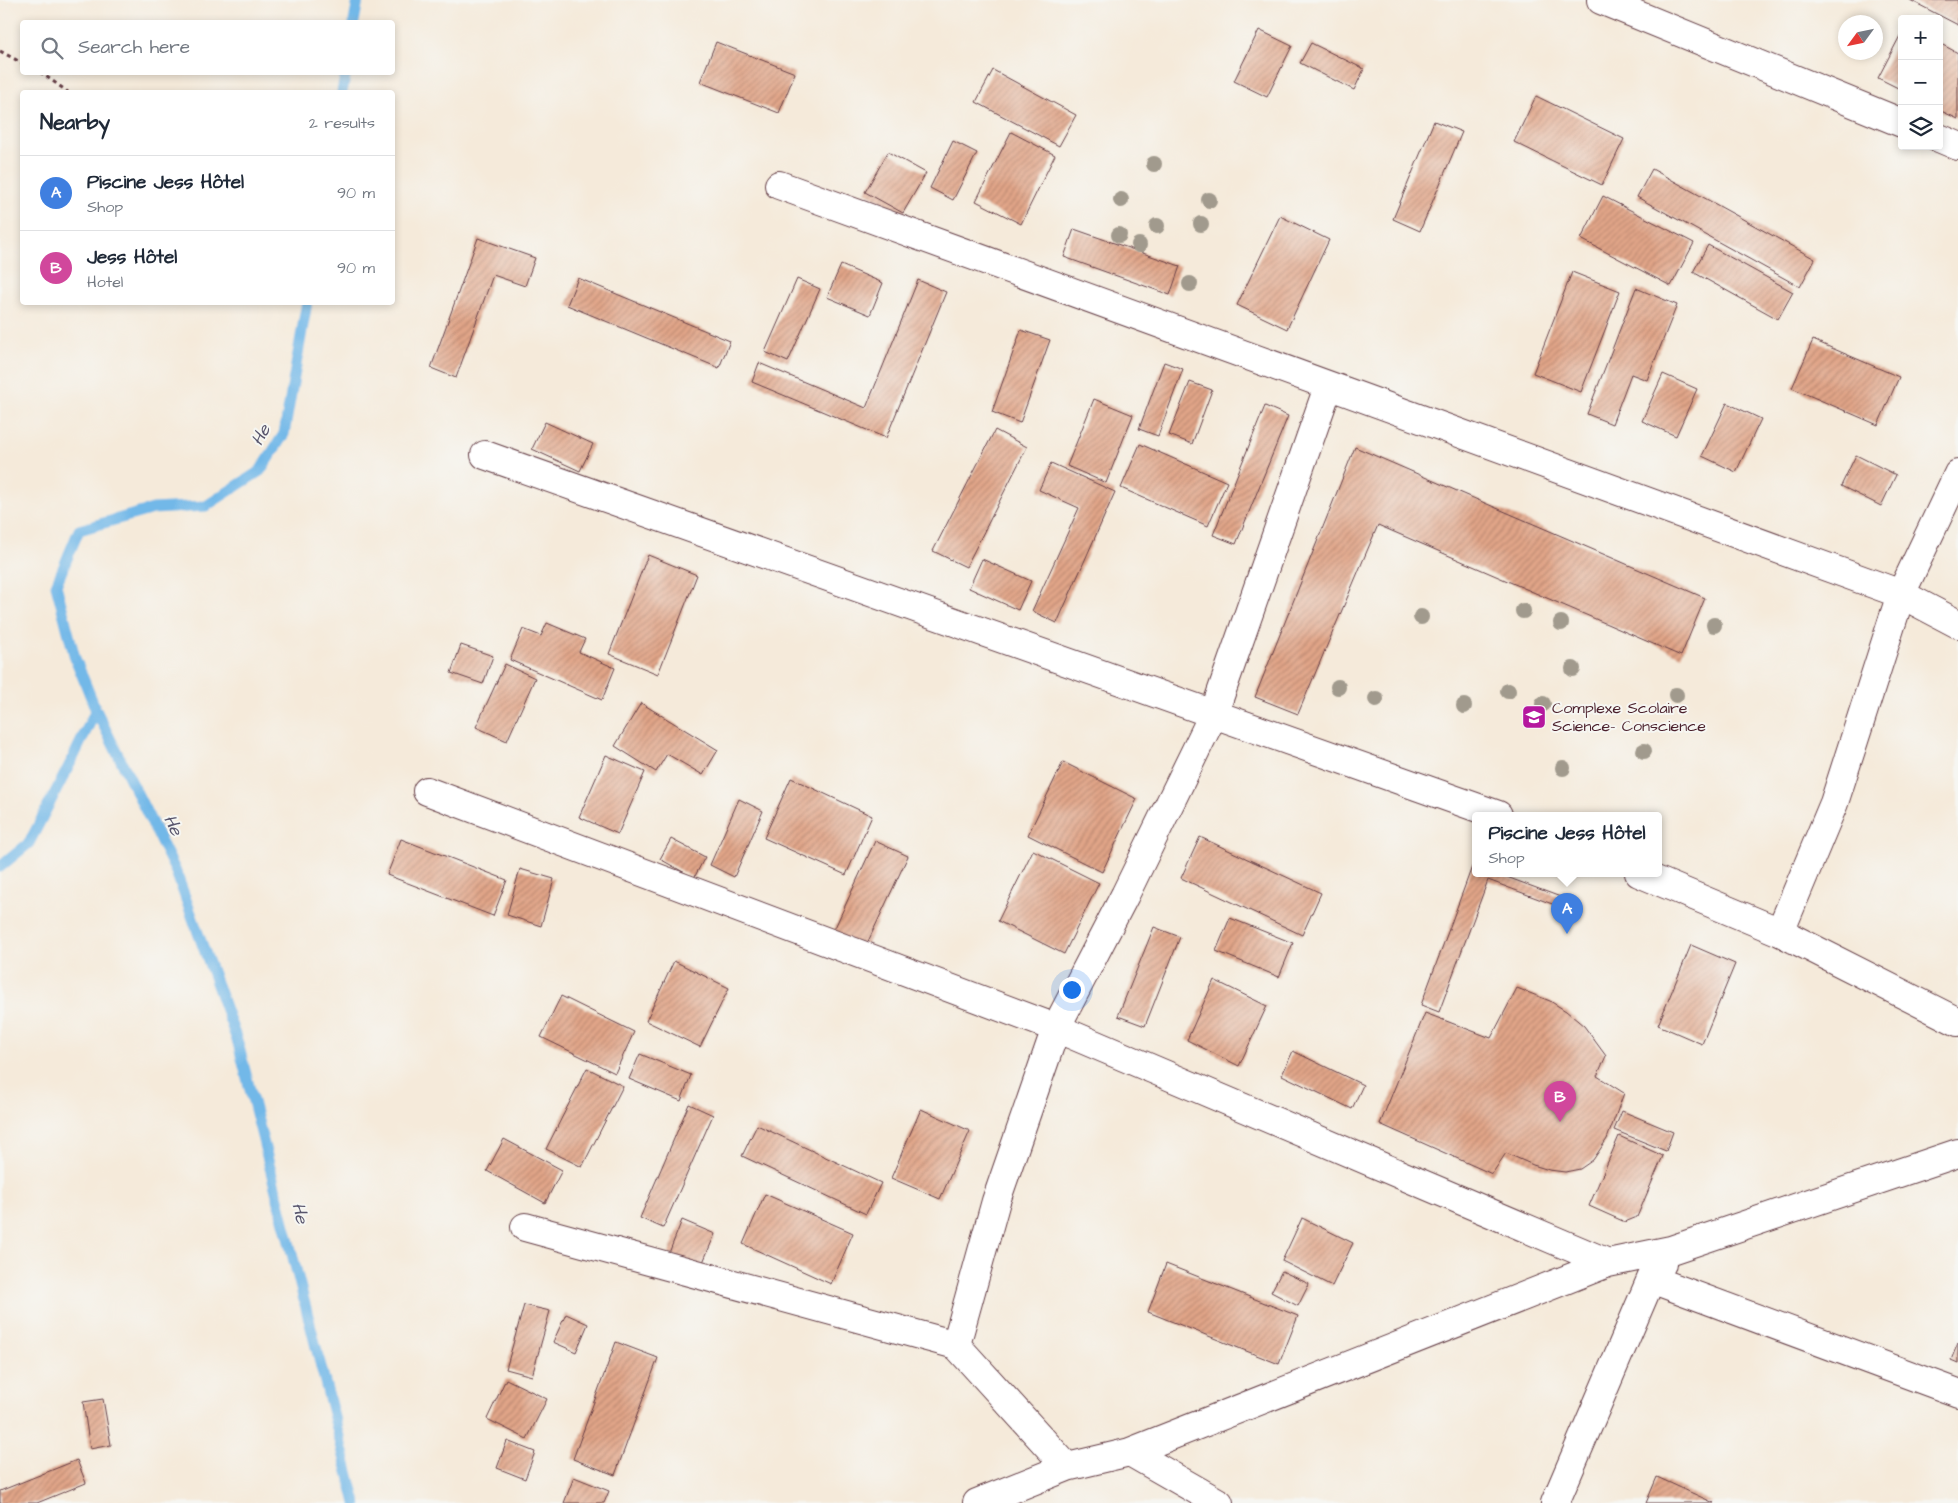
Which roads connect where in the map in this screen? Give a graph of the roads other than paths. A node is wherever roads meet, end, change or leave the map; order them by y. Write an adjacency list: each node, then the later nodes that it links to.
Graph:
1 (1602, 0): 2 (street)
2 (1898, 121)
3 (1943, 140): 4 (street)
4 (1958, 146)
5 (779, 185): 6 (street)
6 (1328, 386): 9 (street); 11 (street)
7 (486, 455): 11 (street)
8 (1958, 474): 9 (street)
9 (1901, 594): 10 (street); 15 (street)
10 (1958, 624)
11 (1214, 713): 13 (street); 17 (street)
12 (428, 791): 17 (street)
13 (1490, 812)
14 (1649, 877): 15 (street)
15 (1780, 932): 16 (street)
16 (1958, 1022)
17 (1056, 1028): 21 (street); 23 (street)
18 (1958, 1153): 20 (street)
19 (525, 1227): 23 (street)
20 (1671, 1250): 21 (street); 22 (street)
21 (1608, 1263): 25 (street)
22 (1652, 1279): 24 (street); 29 (street)
23 (956, 1345): 26 (street)
24 (1958, 1393)
25 (1130, 1452): 26 (street); 28 (street)
26 (1067, 1466): 27 (street)
27 (977, 1503)
28 (1219, 1503)
29 (1555, 1503)

